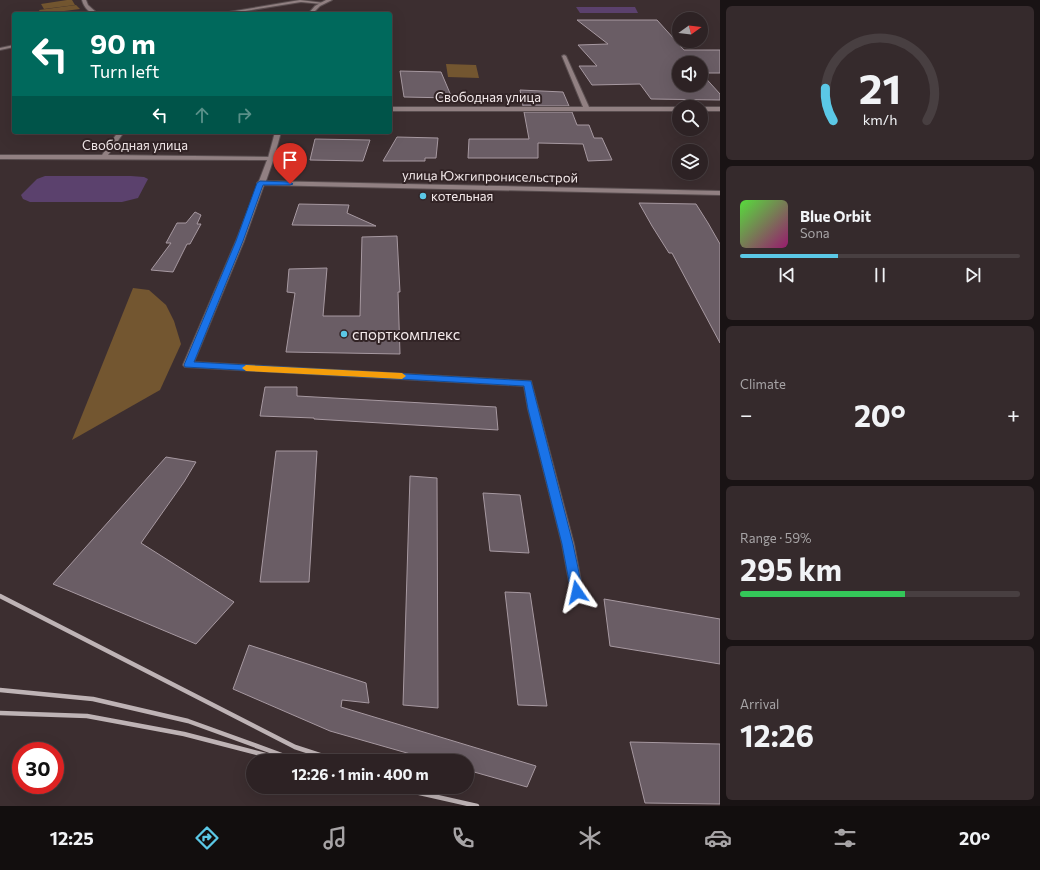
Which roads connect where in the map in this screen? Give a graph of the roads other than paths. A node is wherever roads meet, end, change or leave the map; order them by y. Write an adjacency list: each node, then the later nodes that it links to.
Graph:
1 (84, 0): 4 (street)
2 (330, 0): 3 (street)
3 (322, 3): 5 (street); 6 (street)
4 (94, 12)
5 (232, 12)
6 (311, 12)
7 (12, 46): 8 (street)
8 (0, 49)
9 (564, 56): 11 (street)
10 (392, 108): 11 (street, Свободная улица)
11 (587, 109): 12 (street, Свободная улица)
12 (672, 109)
13 (708, 109): 14 (street)
14 (720, 109)
15 (119, 134): 18 (street)
16 (277, 134): 19 (street)
17 (0, 157): 18 (street, Свободная улица)
18 (104, 157): 19 (street, Свободная улица)
19 (270, 158): 20 (street)
20 (260, 183): 21 (street, улица Южгипронисельстрой); 22 (street)
21 (720, 193)
22 (577, 592)

